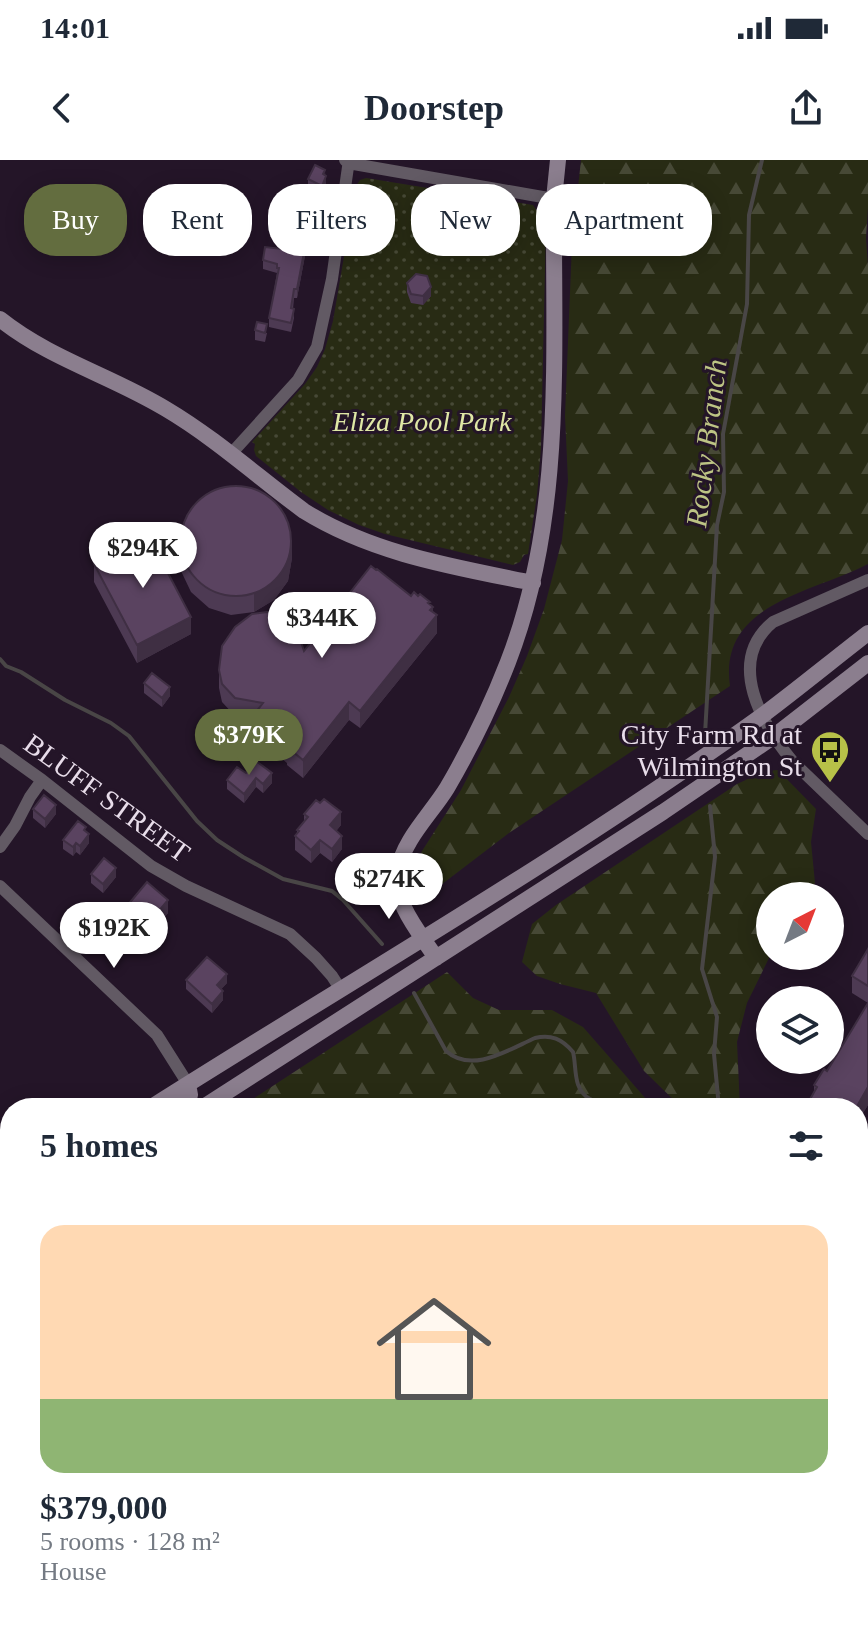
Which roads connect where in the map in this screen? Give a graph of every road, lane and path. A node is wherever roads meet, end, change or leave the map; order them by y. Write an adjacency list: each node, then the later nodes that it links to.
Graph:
1 (558, 160): 3 (main road)
2 (347, 161): 4 (street); 7 (street)
3 (556, 184)
4 (536, 196)
5 (554, 256): 9 (main road)
6 (0, 319): 7 (main road)
7 (230, 455): 9 (main road)
8 (868, 580): 12 (street)
9 (533, 583): 19 (main road)
10 (868, 633): 12 (main road)
11 (868, 663): 13 (main road)
12 (762, 715): 13 (street); 19 (main road)
13 (773, 737): 16 (street); 20 (main road)
14 (0, 750): 15 (street, BLUFF STREET)
15 (42, 780): 17 (street); 21 (street, BLUFF STREET)
16 (868, 834)
17 (0, 847)
18 (0, 886): 22 (street)
19 (423, 938): 20 (main road); 21 (main road)
20 (436, 958): 25 (main road)
21 (341, 990): 22 (main road)
22 (188, 1084): 23 (main road); 24 (main road)
23 (166, 1098)
24 (187, 1098)
25 (218, 1098)

